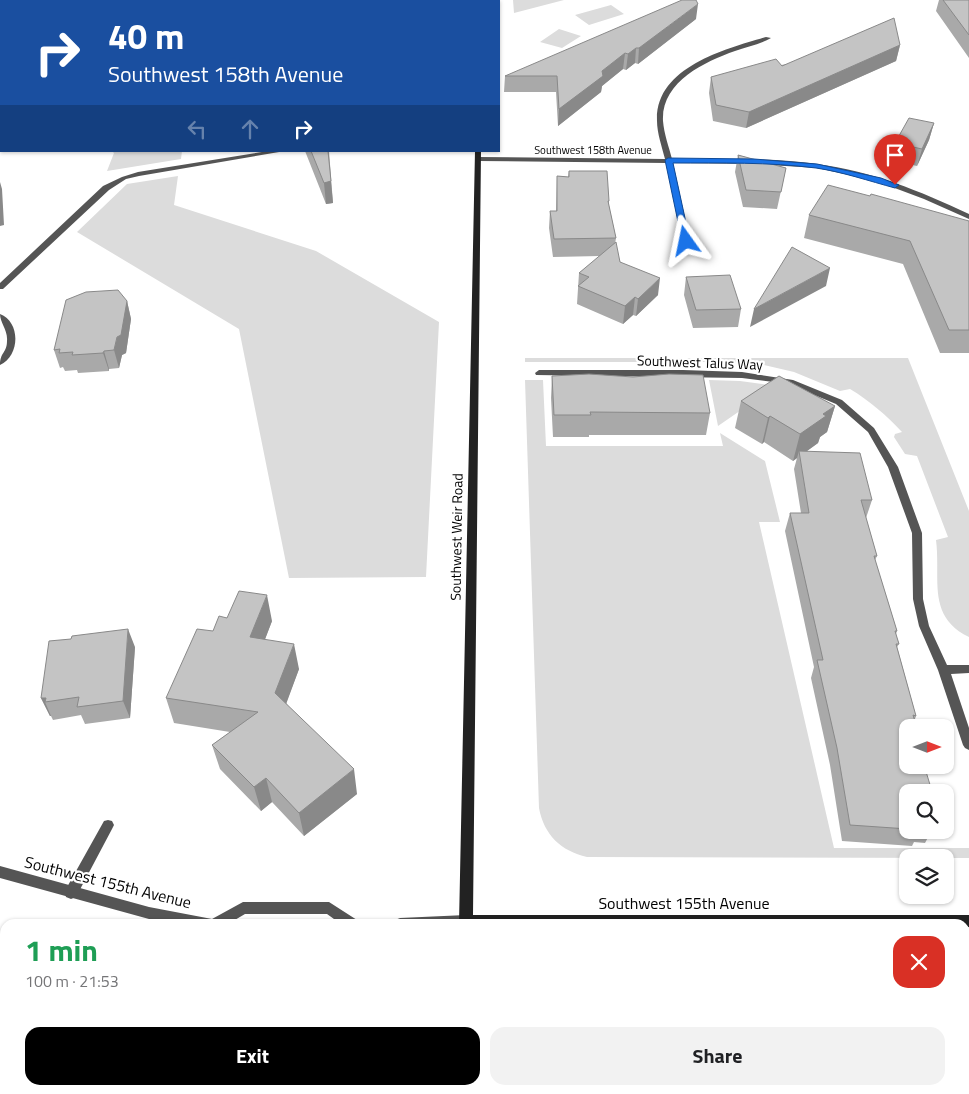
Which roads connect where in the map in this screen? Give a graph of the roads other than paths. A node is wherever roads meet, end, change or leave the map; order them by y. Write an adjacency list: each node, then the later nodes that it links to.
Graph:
1 (768, 38): 4 (street)
2 (276, 152): 7 (street)
3 (478, 155): 4 (street, Southwest 158th Avenue); 20 (street, Southwest Weir Road)
4 (668, 160): 5 (street, Southwest 158th Avenue); 6 (street)
5 (969, 217)
6 (686, 241)
7 (0, 287)
8 (0, 316): 9 (street)
9 (0, 362)
10 (539, 373): 12 (street, Southwest Talus Way)
11 (969, 669): 12 (street)
12 (944, 670): 13 (street, Southwest Talus Way)
13 (969, 745)
14 (108, 825): 16 (street)
15 (0, 872): 16 (street, Southwest 155th Avenue)
16 (71, 893): 17 (street, Southwest 155th Avenue)
17 (181, 919)
18 (224, 919): 19 (street)
19 (345, 919)
20 (466, 919)

